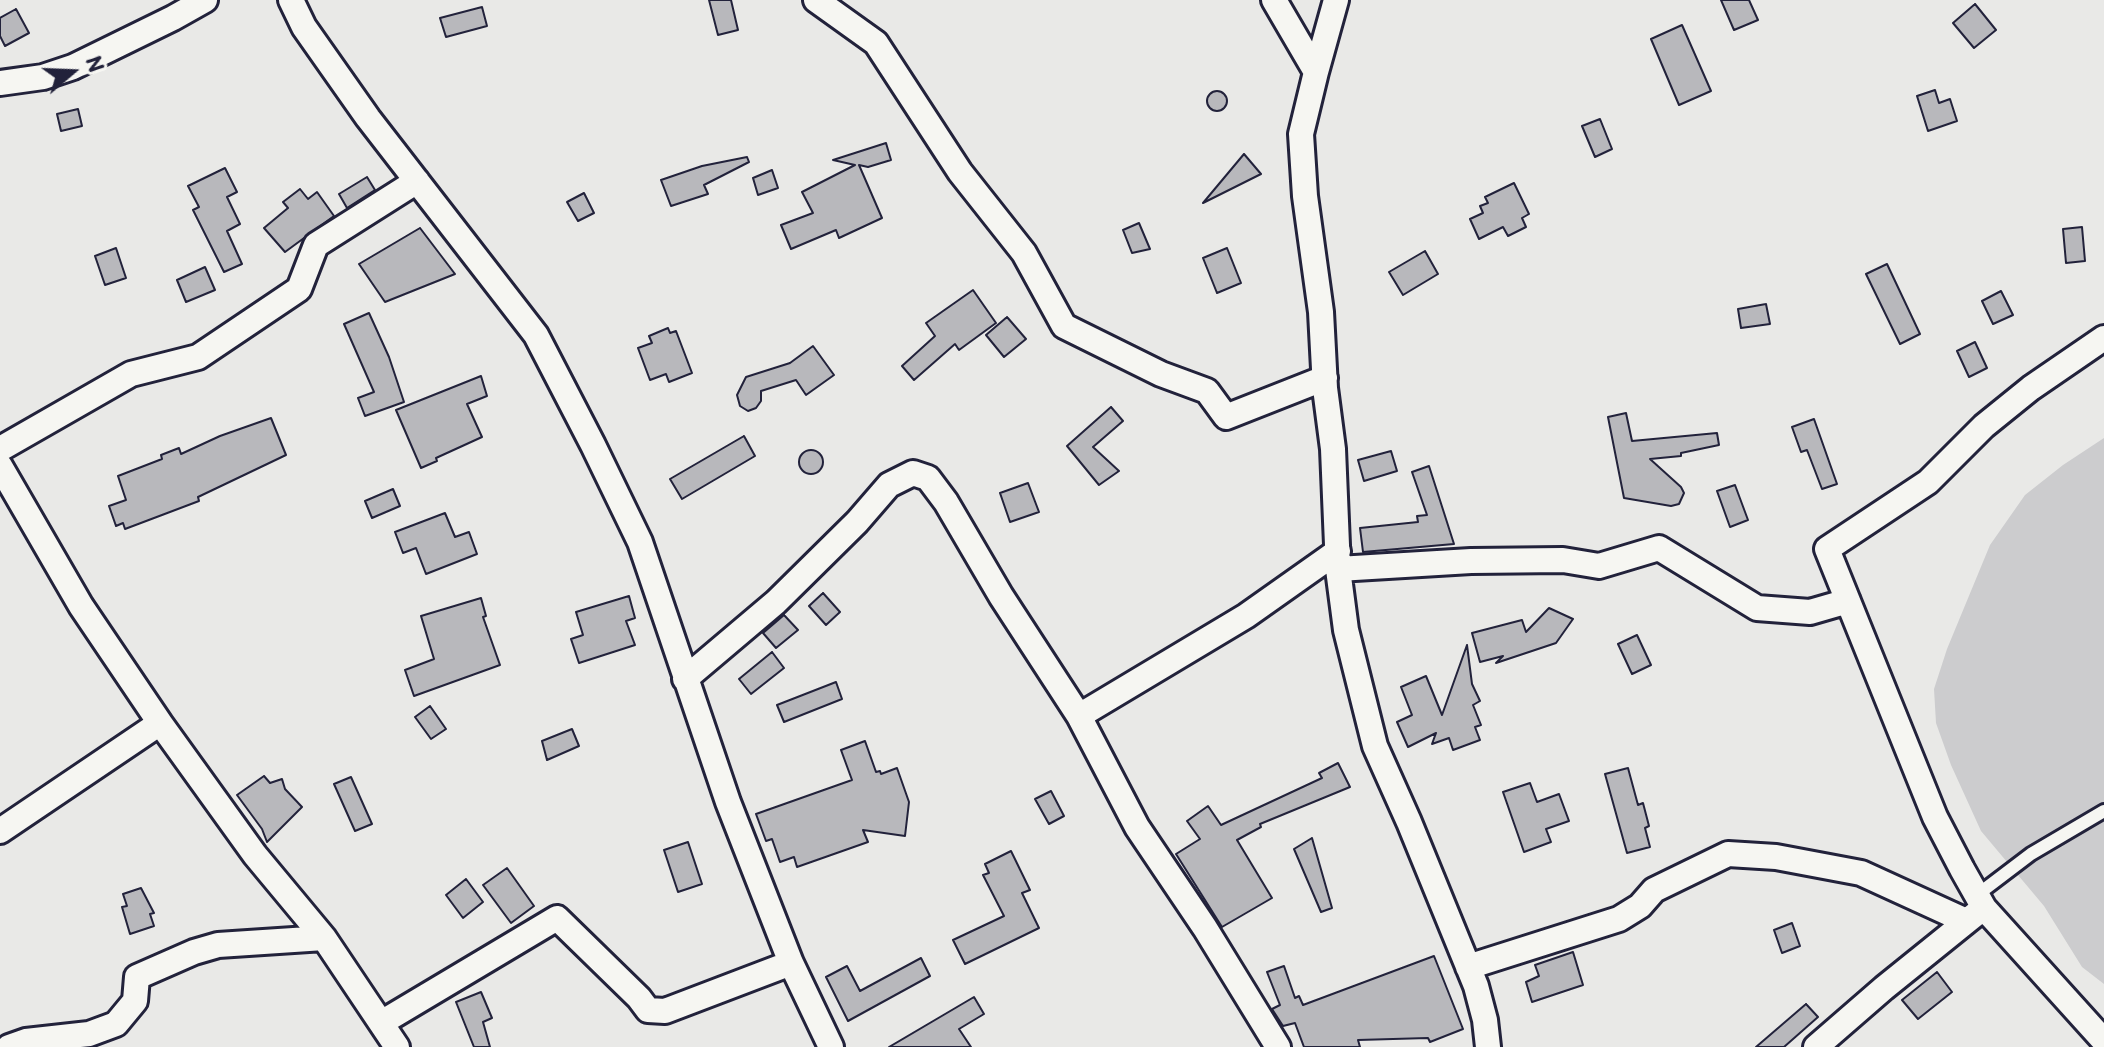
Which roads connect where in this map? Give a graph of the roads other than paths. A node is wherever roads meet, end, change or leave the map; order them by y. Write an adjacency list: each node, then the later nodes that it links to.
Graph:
1 (205, 0): 7 (street)
2 (291, 0): 8 (street)
3 (816, 0): 10 (street)
4 (1274, 0): 6 (street)
5 (1336, 0): 6 (street)
6 (1316, 72): 10 (street)
7 (0, 83)
8 (417, 181): 11 (street); 15 (street)
9 (2104, 338): 14 (street)
10 (1325, 378): 13 (street)
11 (0, 449)
12 (0, 466): 17 (street)
13 (1338, 560): 14 (street); 16 (street); 23 (street)
14 (1848, 601): 20 (street)
15 (685, 679): 16 (street); 22 (street)
16 (1079, 716): 29 (street)
17 (160, 723): 19 (street); 21 (street)
18 (2104, 811): 20 (lane)
19 (0, 831)
20 (1976, 908): 23 (street); 25 (street); 31 (street)
21 (324, 938): 24 (street); 26 (street)
22 (791, 963): 24 (street); 28 (street)
23 (1468, 967): 30 (street)
24 (381, 1023): 27 (street)
25 (2104, 1041)
26 (9, 1047)
27 (397, 1047)
28 (831, 1047)
29 (1278, 1047)
30 (1488, 1047)
31 (1816, 1047)

